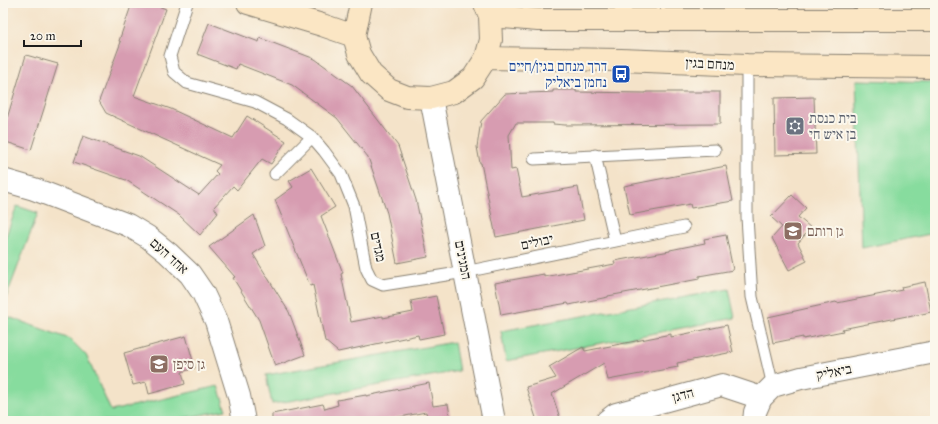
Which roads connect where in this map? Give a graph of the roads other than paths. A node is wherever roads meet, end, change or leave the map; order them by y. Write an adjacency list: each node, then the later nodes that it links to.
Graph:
1 (187, 3): 11 (lane, מגדים)
2 (248, 3): 6 (main road)
3 (361, 3): 6 (main road)
4 (487, 10): 5 (main road); 7 (main road)
5 (935, 20)
6 (354, 36): 10 (main road)
7 (486, 58): 8 (main road, מנחם בגין); 10 (main road)
8 (747, 65): 9 (main road, מנחם בגין); 21 (lane)
9 (935, 67)
10 (431, 98): 19 (street, המגינים)
11 (312, 138): 15 (lane); 19 (lane, מגדים)
12 (715, 150): 13 (lane)
13 (595, 156): 14 (lane); 18 (lane)
14 (534, 159)
15 (275, 174)
16 (3, 180): 22 (street, אחד העם)
17 (684, 226): 18 (lane, יבולים)
18 (615, 241): 19 (lane, יבולים)
19 (465, 272): 23 (street, המגינים)
20 (935, 352): 21 (street, ביאליק)
21 (767, 392): 24 (street, הדגן); 25 (street)
22 (244, 421)
23 (494, 421)
24 (607, 421)
25 (754, 421)

